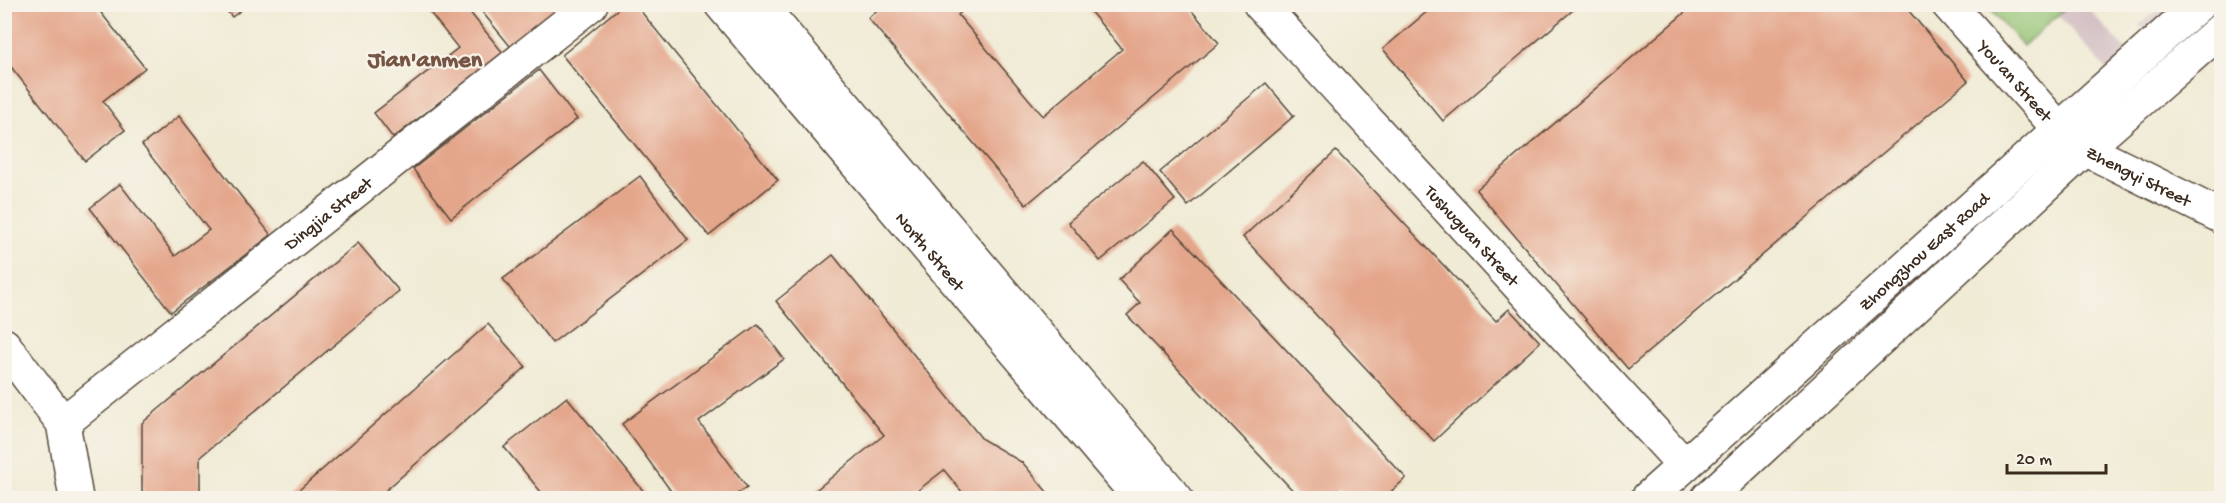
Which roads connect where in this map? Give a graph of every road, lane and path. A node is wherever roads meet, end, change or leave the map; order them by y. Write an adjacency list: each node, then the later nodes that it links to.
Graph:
1 (591, 4): 12 (street, Dingjia Street)
2 (721, 4): 15 (street, North Street)
3 (759, 4): 16 (street, North Street)
4 (1260, 4): 13 (street, Tushuguan Street)
5 (1948, 4): 8 (street, You'an Street)
6 (2199, 4): 8 (street, Zhongzhou East Road)
7 (2222, 29): 9 (street, Zhongzhou East Road)
8 (2059, 129): 9 (street, Zhengyi Street); 13 (street, Zhongzhou East Road)
9 (2085, 149): 10 (street, Zhengyi Street); 18 (street, Zhongzhou East Road)
10 (2222, 217)
11 (4, 345): 12 (street)
12 (63, 423): 14 (street)
13 (1684, 465): 17 (street, Zhongzhou East Road)
14 (76, 498)
15 (1140, 498)
16 (1176, 498)
17 (1648, 498)
18 (1708, 498)

